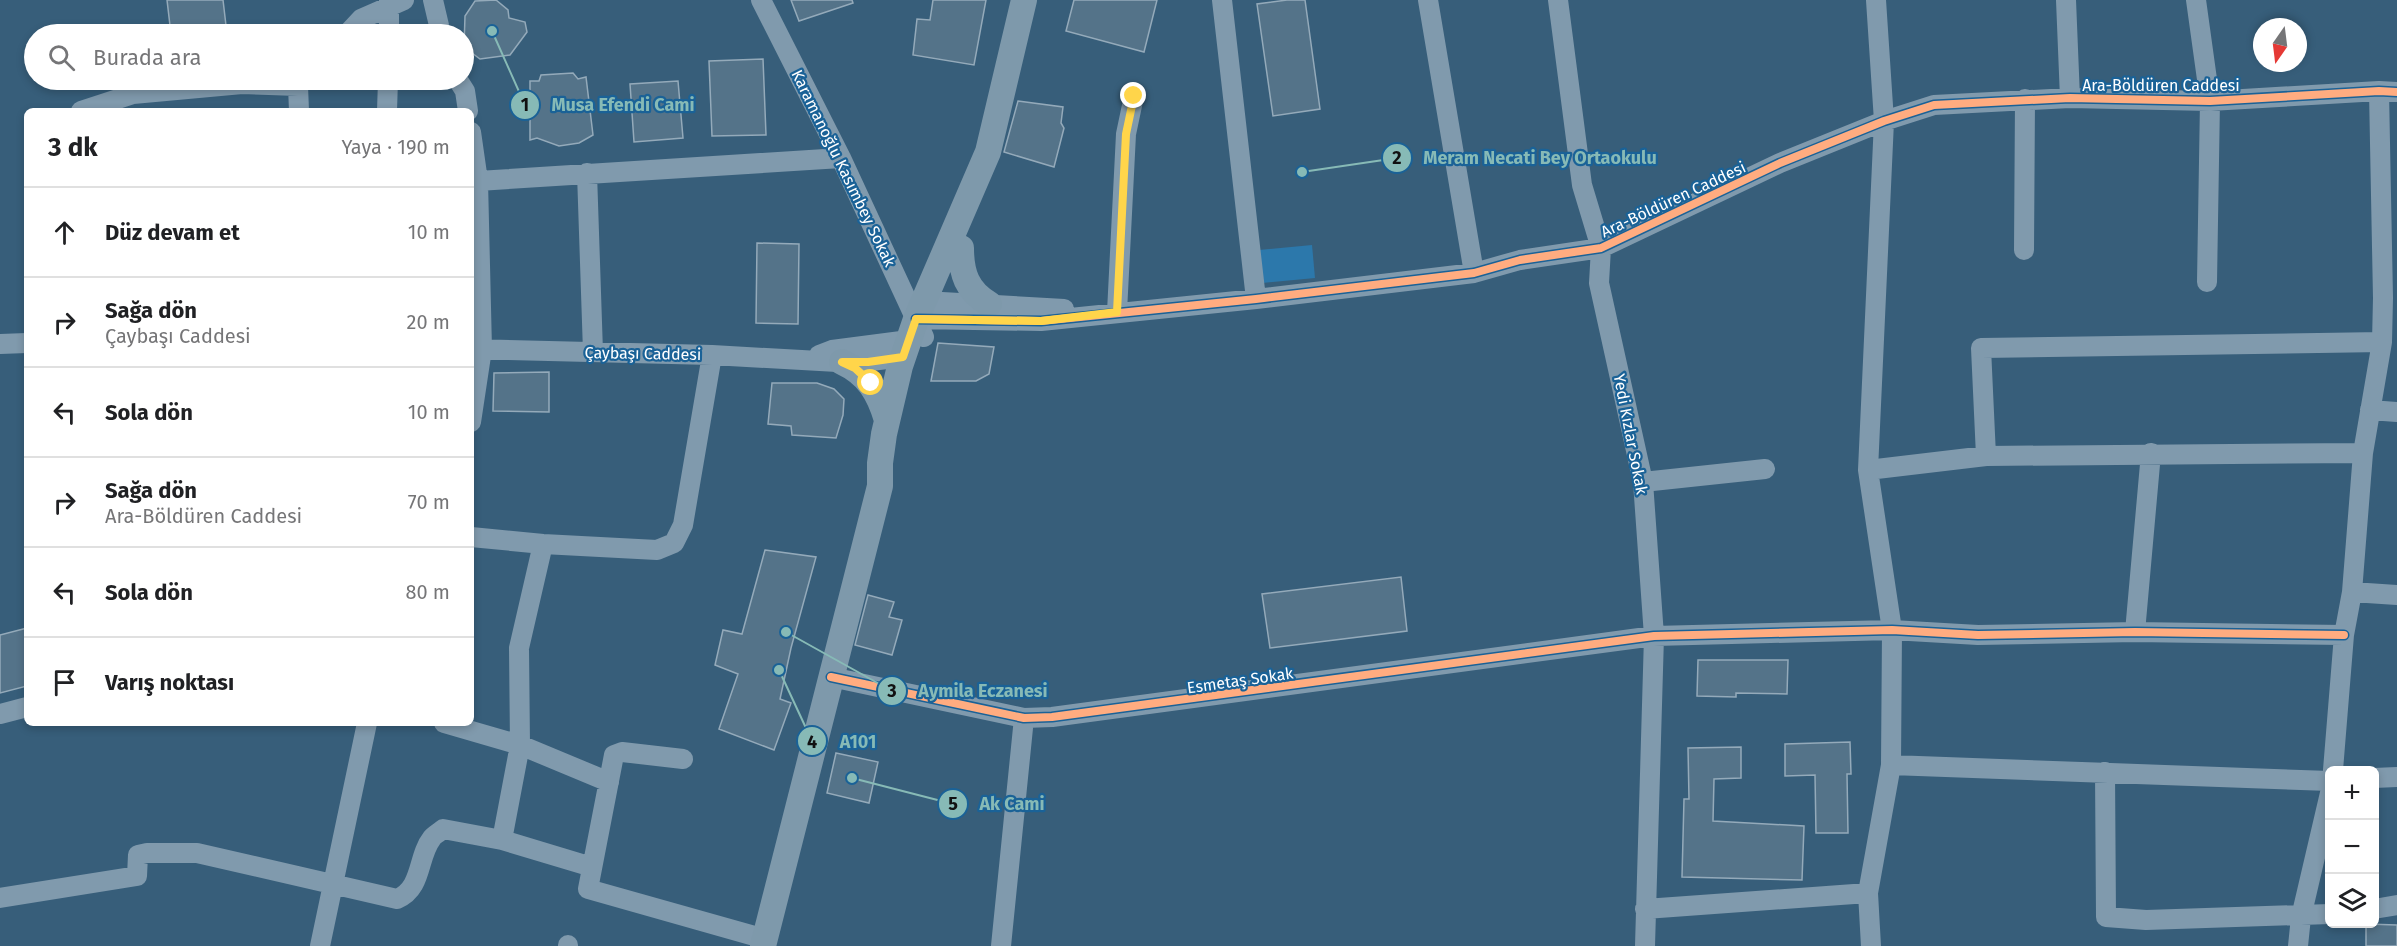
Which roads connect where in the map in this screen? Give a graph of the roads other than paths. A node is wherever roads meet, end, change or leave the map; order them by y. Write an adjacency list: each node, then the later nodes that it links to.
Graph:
1 (433, 0): 13 (street)
2 (761, 0): 30 (street, Karamanoğlu Kasımbey Sokak)
3 (1024, 0): 28 (main road)
4 (1222, 0): 39 (street)
5 (1428, 0): 36 (street)
6 (1558, 0): 34 (street, Yedi Kızlar Sokak)
7 (1876, 0): 27 (street)
8 (2066, 0): 20 (street)
9 (2196, 0): 22 (street)
10 (394, 2): 11 (street); 12 (street)
11 (356, 24)
12 (391, 24)
13 (439, 24)
14 (177, 90): 23 (street)
15 (300, 90): 24 (street)
16 (388, 90): 25 (street)
17 (464, 90): 26 (street)
18 (2388, 91): 22 (street, Ara-Böldüren Caddesi); 38 (street)
19 (1134, 96): 41 (street)
20 (2070, 98): 21 (street, Ara-Böldüren Caddesi); 22 (street, Ara-Böldüren Caddesi)
21 (2025, 99): 27 (street, Ara-Böldüren Caddesi); 35 (street)
22 (2210, 101): 37 (street)
23 (90, 108)
24 (299, 108)
25 (387, 108)
26 (468, 108)
27 (1884, 121): 34 (street, Ara-Böldüren Caddesi); 59 (street)
28 (988, 152): 33 (main road); 42 (main road)
29 (474, 153): 32 (street)
30 (841, 158): 31 (street); 42 (street, Karamanoğlu Kasımbey Sokak)
31 (587, 173): 32 (street); 47 (street)
32 (478, 181): 46 (street)
33 (961, 248): 40 (main road); 42 (main road)
34 (1601, 248): 36 (street, Ara-Böldüren Caddesi); 60 (street, Yedi Kızlar Sokak)
35 (2025, 250)
36 (1474, 273): 39 (street, Ara-Böldüren Caddesi)
37 (2207, 282)
38 (2390, 298): 43 (street)
39 (1256, 299): 41 (street, Ara-Böldüren Caddesi)
40 (989, 304): 41 (street, Ara-Böldüren Caddesi); 42 (street, Ara-Böldüren Caddesi)
41 (1117, 312): 42 (street, Ara-Böldüren Caddesi)
42 (921, 325): 49 (street, Çaybaşı Caddesi); 50 (street, Çaybaşı Caddesi); 54 (main road); 61 (main road)
43 (2382, 342): 52 (street); 57 (street)
44 (24, 343): 45 (street)
45 (0, 344)
46 (477, 349): 47 (street, Çaybaşı Caddesi); 51 (street)
47 (593, 352): 48 (street, Çaybaşı Caddesi)
48 (712, 355): 49 (street, Çaybaşı Caddesi); 63 (street)
49 (814, 359): 50 (street, Çaybaşı Caddesi)
50 (842, 362): 54 (main road)
51 (474, 386)
52 (2370, 410): 53 (street); 56 (street)
53 (2397, 412)
54 (887, 420): 61 (main road)
55 (2151, 453): 56 (street); 57 (street); 67 (street)
56 (2363, 453): 64 (street)
57 (1986, 456): 59 (street)
58 (1765, 469): 60 (street)
59 (1868, 470): 66 (street)
60 (1644, 482): 69 (street, Yedi Kızlar Sokak)
61 (880, 486): 70 (main road)
62 (474, 537): 63 (street)
63 (543, 544): 76 (street)
64 (2352, 592): 65 (street); 68 (street)
65 (2397, 595)
66 (1892, 630): 67 (street, Esmetaş Sokak); 69 (street, Esmetaş Sokak); 78 (street)
67 (2135, 632): 68 (street, Esmetaş Sokak)
68 (2344, 635): 79 (street)
69 (1654, 636): 73 (street, Esmetaş Sokak); 93 (street, Yedi Kızlar Sokak)
70 (831, 677): 73 (street, Esmetaş Sokak); 96 (main road)
71 (24, 708): 72 (street)
72 (0, 714)
73 (1024, 718): 98 (street)
74 (366, 726): 88 (street)
75 (454, 726): 76 (street)
76 (520, 745): 84 (street); 86 (street)
77 (683, 759): 84 (street)
78 (1891, 765): 80 (street); 89 (street)
79 (2333, 766)
80 (2105, 772): 83 (street); 95 (street)
81 (2397, 777): 82 (street)
82 (2379, 778)
83 (2325, 781)
84 (609, 782): 87 (street)
85 (2325, 814): 95 (street)
86 (502, 840): 87 (street); 88 (street)
87 (592, 867): 96 (street)
88 (332, 884): 90 (street); 97 (street)
89 (1868, 893): 93 (street); 100 (street)
90 (0, 898)
91 (2397, 905): 92 (street)
92 (2379, 908)
93 (1645, 909): 99 (street, Yedi Kızlar Sokak)
94 (2325, 915): 95 (street)
95 (2301, 917): 101 (street)
96 (764, 942)
97 (320, 946)
98 (1001, 946)
99 (1645, 946)
100 (1871, 946)
101 (2298, 946)

